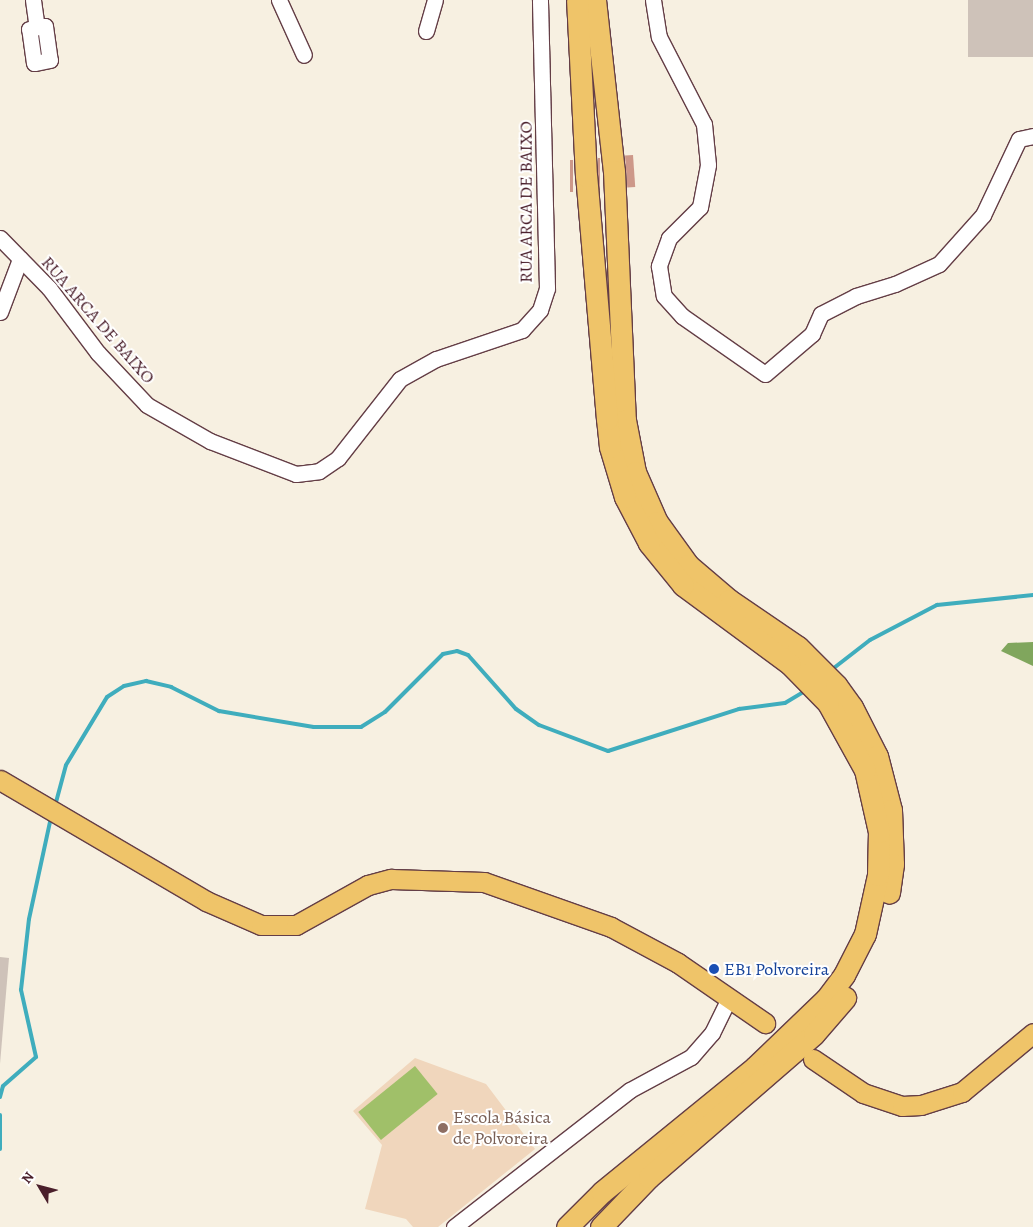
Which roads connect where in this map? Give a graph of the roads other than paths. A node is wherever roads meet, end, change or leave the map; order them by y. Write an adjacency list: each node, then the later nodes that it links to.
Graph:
1 (33, 0): 8 (street)
2 (279, 0): 10 (street)
3 (435, 0): 9 (street)
4 (540, 0): 13 (street, RUA ARCA DE BAIXO)
5 (577, 0): 21 (highway)
6 (595, 0): 20 (highway)
7 (653, 0): 11 (street)
8 (37, 28)
9 (426, 31)
10 (304, 55)
11 (1033, 136)
12 (0, 238): 13 (street, RUA ARCA DE BAIXO)
13 (20, 259): 14 (street)
14 (0, 312)
15 (0, 780): 16 (main road)
16 (729, 998): 17 (main road); 22 (street)
17 (765, 1024)
18 (1033, 1033): 19 (main road)
19 (813, 1059)
20 (705, 1128): 25 (highway); 26 (highway)
21 (602, 1192): 23 (highway); 24 (highway)
22 (454, 1227)
23 (555, 1227)
24 (567, 1227)
25 (583, 1227)
26 (601, 1227)

